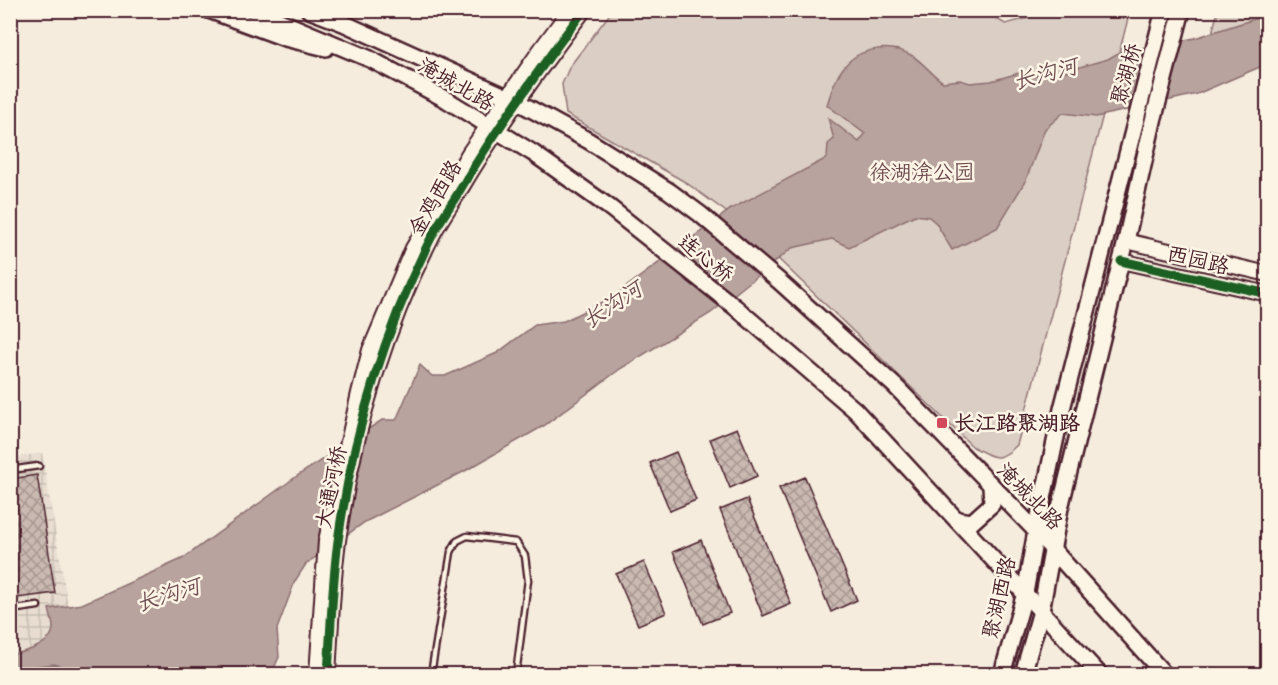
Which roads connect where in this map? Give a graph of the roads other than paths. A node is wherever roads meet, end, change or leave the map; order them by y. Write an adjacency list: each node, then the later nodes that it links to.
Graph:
1 (209, 10): 10 (main road)
2 (254, 10): 10 (main road, 淹城北路)
3 (309, 10): 9 (main road, 淹城北路)
4 (325, 10): 9 (main road)
5 (570, 10): 11 (street, 金鸡西路)
6 (584, 10): 11 (street, 金鸡西路)
7 (1164, 10): 25 (main road, 聚湖桥)
8 (1180, 18): 15 (main road, 聚湖桥)
9 (343, 23): 11 (main road, 淹城北路)
10 (370, 59): 12 (main road, 淹城北路)
11 (513, 99): 12 (street, 金鸡西路); 13 (main road, 淹城北路)
12 (492, 129): 14 (main road, 淹城北路); 20 (street, 金鸡西路)
13 (700, 214): 18 (main road, 连心桥)
14 (651, 242): 24 (main road, 连心桥)
15 (1126, 242): 16 (main road, 聚湖桥); 17 (street, 西园路)
16 (1121, 261): 19 (street, 西园路); 26 (main road, 聚湖西路)
17 (1268, 274)
18 (779, 281): 23 (main road, 淹城北路)
19 (1268, 294)
20 (356, 430): 27 (street, 大通河桥)
21 (39, 466): 22 (lane)
22 (10, 470)
23 (991, 485): 24 (main road); 25 (main road, 淹城北路)
24 (957, 520): 28 (main road)
25 (1035, 531): 26 (main road, 淹城北路); 28 (main road, 聚湖西路)
26 (1053, 550): 31 (main road, 聚湖西路); 39 (main road, 淹城北路)
27 (330, 558): 32 (street); 33 (street)
28 (1025, 593): 31 (main road); 36 (main road, 聚湖西路)
29 (38, 606): 30 (lane)
30 (10, 610)
31 (1041, 611): 37 (main road, 聚湖西路); 38 (main road)
32 (317, 675)
33 (328, 675)
34 (431, 675): 35 (lane)
35 (516, 675)
36 (1002, 675)
37 (1023, 675)
38 (1099, 675)
39 (1164, 675)

